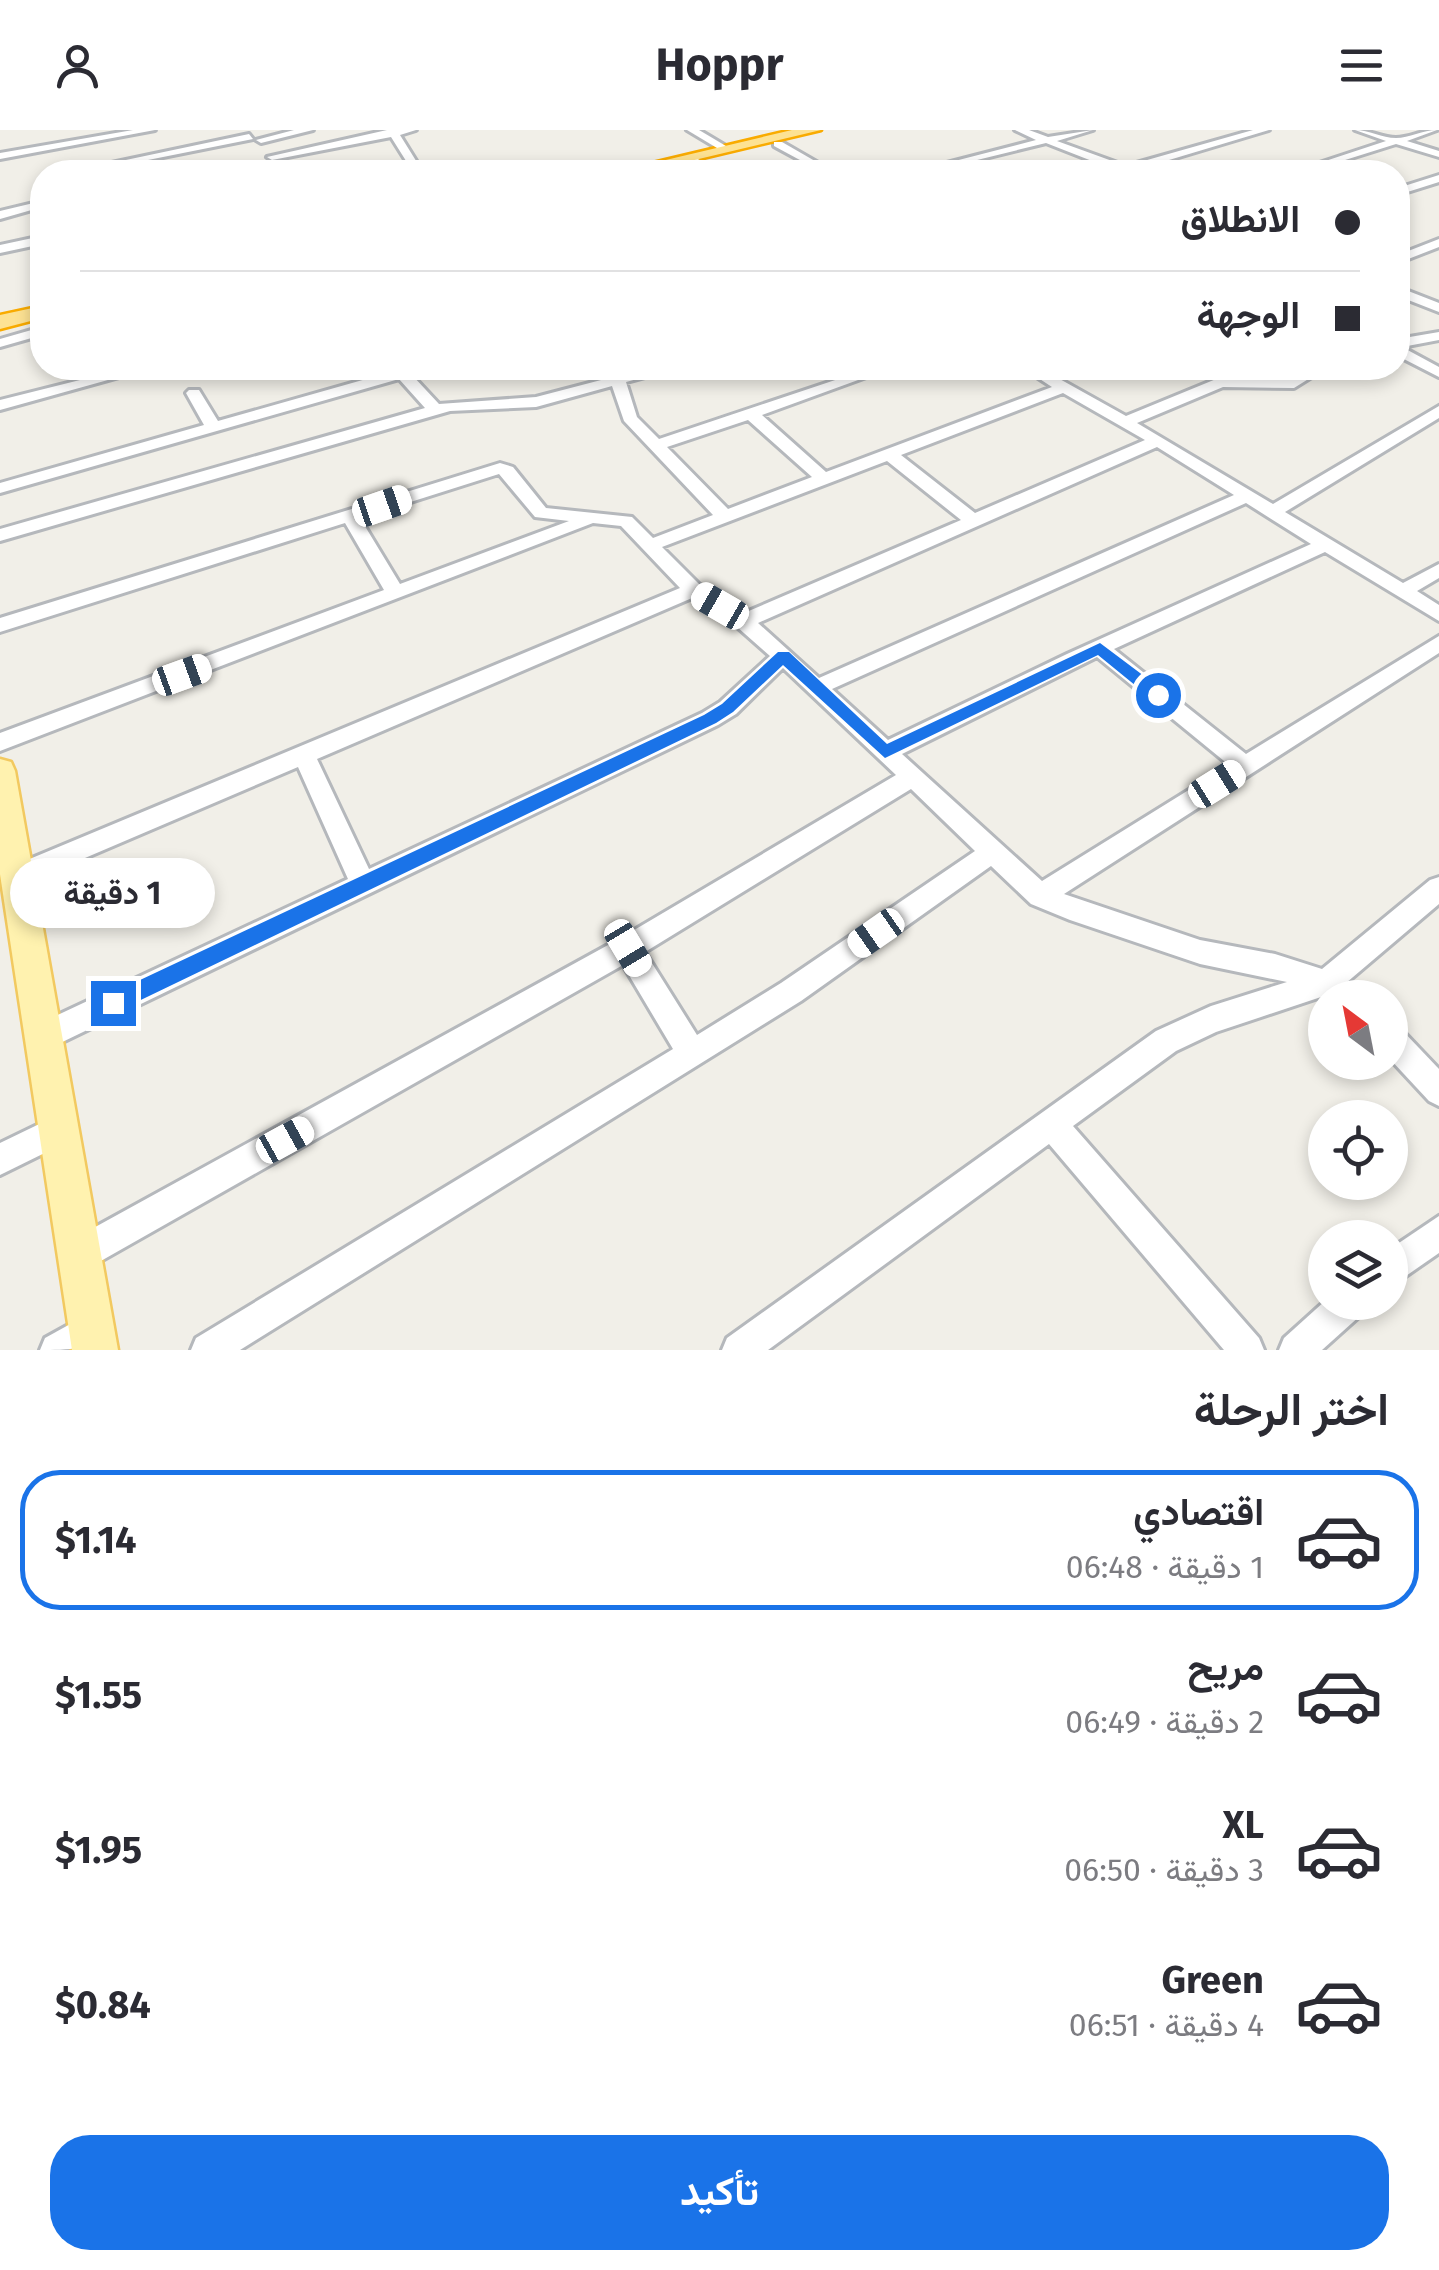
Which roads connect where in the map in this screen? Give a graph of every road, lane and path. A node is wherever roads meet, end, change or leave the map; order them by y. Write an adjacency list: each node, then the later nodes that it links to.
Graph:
1 (145, 130): 17 (street)
2 (308, 130): 13 (street)
3 (411, 130): 10 (street)
4 (692, 130): 18 (street)
5 (1020, 130): 14 (street)
6 (1088, 130): 14 (street)
7 (1264, 130): 31 (street)
8 (1360, 130): 15 (street)
9 (1432, 130): 15 (street)
10 (392, 131): 22 (street); 26 (street)
11 (820, 132): 16 (highway); 18 (highway)
12 (35, 134): 19 (street)
13 (250, 136): 22 (street); 24 (street)
14 (1048, 141): 29 (street); 30 (street)
15 (1398, 141): 20 (street); 32 (street)
16 (778, 144): 27 (highway); 28 (street)
17 (47, 148): 19 (street); 23 (street)
18 (726, 150): 27 (highway)
19 (17, 153): 21 (street)
20 (1439, 154)
21 (0, 156)
22 (272, 156): 25 (street)
23 (54, 160)
24 (165, 160)
25 (274, 160)
26 (410, 160)
27 (694, 160)
28 (807, 160)
29 (968, 160)
30 (1095, 160)
31 (1160, 160)
32 (1336, 160)
33 (1439, 178): 34 (street)
34 (1410, 188)
35 (30, 207): 36 (street)
36 (0, 216)
37 (30, 243): 39 (street)
38 (1439, 243): 40 (street)
39 (0, 249)
40 (1410, 254)
41 (30, 259): 42 (street)
42 (0, 265)
43 (1410, 296): 45 (street)
44 (30, 305): 46 (highway)
45 (1439, 308)
46 (0, 312)
47 (30, 315): 48 (highway)
48 (0, 322)
49 (30, 334): 51 (street)
50 (1439, 336): 52 (street)
51 (0, 343)
52 (1410, 344)
53 (1410, 355): 54 (street)
54 (1439, 373)
55 (97, 380): 65 (street)
56 (375, 380): 70 (street)
57 (409, 380): 66 (street)
58 (621, 380): 62 (street)
59 (847, 380): 67 (street)
60 (1050, 380): 63 (street)
61 (1299, 380): 69 (street)
62 (618, 381): 66 (street); 72 (street)
63 (1064, 388): 69 (street); 73 (street)
64 (194, 393): 70 (street)
65 (0, 405)
66 (436, 410): 82 (street)
67 (749, 412): 72 (street); 74 (street)
68 (1435, 418): 77 (street)
69 (1125, 422): 71 (street)
70 (214, 428): 75 (street)
71 (1158, 441): 76 (street); 81 (street)
72 (655, 446): 79 (street)
73 (888, 454): 74 (street); 81 (street)
74 (824, 479): 79 (street)
75 (0, 488)
76 (1247, 496): 77 (street); 95 (street)
77 (1272, 512): 83 (street)
78 (350, 516): 80 (street); 88 (street); 91 (street)
79 (725, 517): 84 (street)
80 (596, 518): 84 (street); 88 (street)
81 (976, 523): 90 (street)
82 (0, 535)
83 (1326, 544): 87 (street); 93 (street)
84 (651, 545): 86 (street)
85 (1439, 570): 87 (street)
86 (693, 590): 90 (street); 98 (street)
87 (1403, 592): 89 (street)
88 (396, 593): 96 (street)
89 (1439, 614)
90 (743, 621): 94 (street)
91 (0, 625)
92 (1439, 644): 99 (street)
93 (1100, 648): 97 (street); 99 (street)
94 (783, 656): 95 (street); 104 (street)
95 (818, 688): 97 (street)
96 (0, 742)
97 (885, 752): 100 (street)
98 (302, 754): 103 (street); 104 (street)
99 (1246, 766): 106 (street)
100 (912, 777): 102 (street); 107 (street)
101 (2, 792): 103 (main road)
102 (991, 853): 106 (street); 112 (street)
103 (17, 876): 111 (main road)
104 (362, 884): 111 (street)
105 (1439, 888): 109 (street)
106 (1040, 896): 108 (street)
107 (628, 948): 112 (street); 119 (street)
108 (1315, 980)
109 (1345, 980)
110 (1308, 997): 115 (street)
111 (42, 1037): 116 (main road)
112 (692, 1054): 124 (street)
113 (1408, 1058): 114 (street)
114 (1439, 1092)
115 (1051, 1124): 125 (street); 126 (street)
116 (60, 1129): 117 (street); 119 (main road)
117 (0, 1159)
118 (1439, 1232): 120 (street)
119 (80, 1254): 122 (main road)
120 (1408, 1256)
121 (1330, 1320): 127 (street)
122 (94, 1340): 123 (street)
123 (57, 1350)
124 (208, 1350)
125 (739, 1350)
126 (1247, 1350)
127 (1296, 1350)

